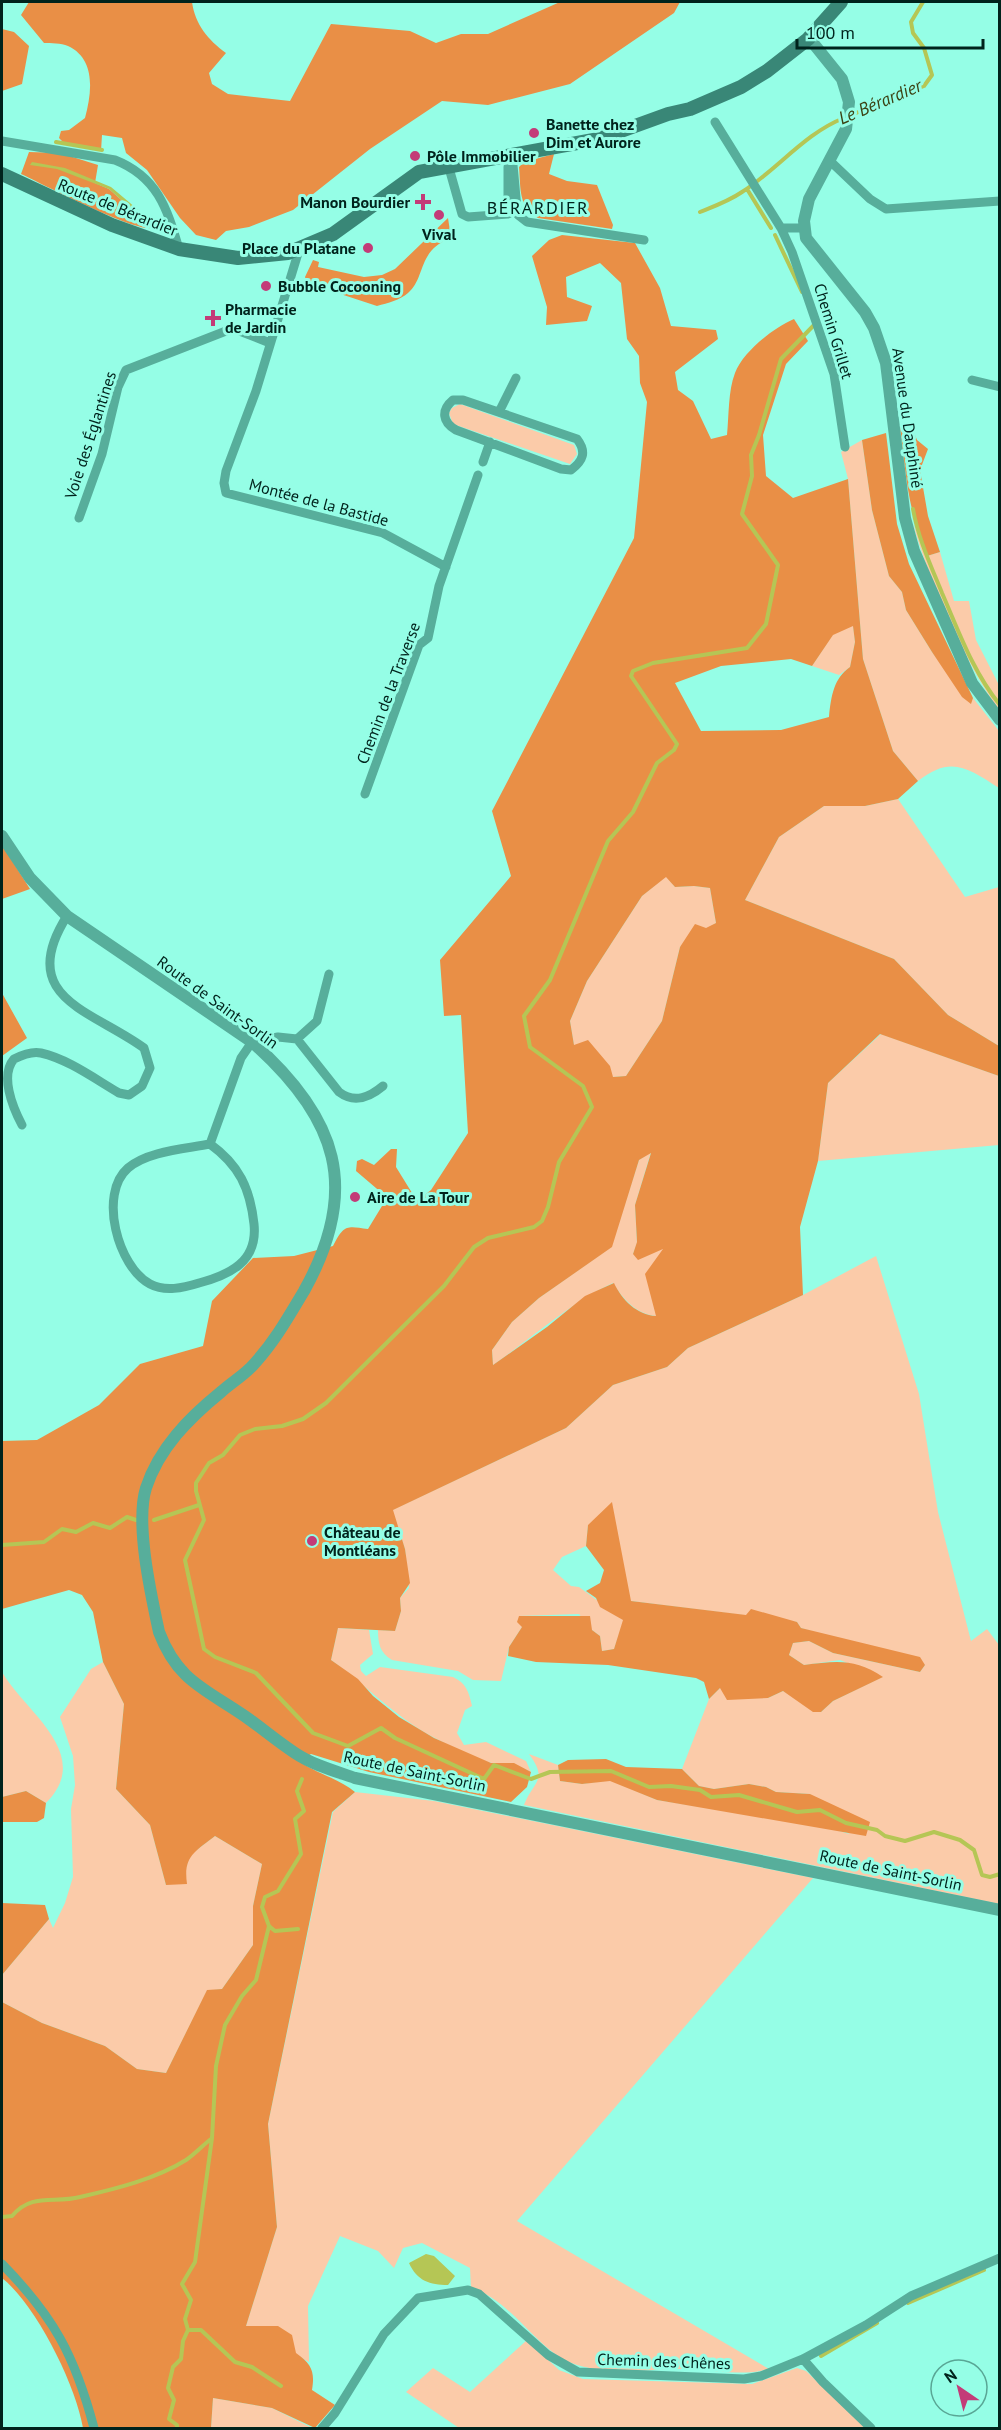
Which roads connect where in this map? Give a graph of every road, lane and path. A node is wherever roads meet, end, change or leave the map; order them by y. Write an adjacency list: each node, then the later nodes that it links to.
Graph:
1 (841, 2): 2 (main road, Route de Bérardier)
2 (809, 38): 5 (main road, Route de Bérardier); 6 (street)
3 (715, 122): 10 (street, Chemin Grillet)
4 (2, 141): 13 (street)
5 (509, 155): 7 (main road, Route de Bérardier); 7 (street); 12 (street)
6 (829, 160): 9 (street); 11 (street)
7 (448, 168): 14 (main road, Route de Bérardier)
8 (2, 174): 13 (main road, Route de Bérardier)
9 (999, 201)
10 (781, 228): 11 (street); 21 (street, Chemin Grillet)
11 (804, 228): 26 (street, Avenue du Dauphiné)
12 (644, 240)
13 (179, 249): 14 (main road, Route de Bérardier)
14 (299, 250): 15 (street, Montée de la Bastide)
15 (270, 343): 24 (street, Voie des Églantines); 25 (street, Montée de la Bastide)
16 (516, 378): 19 (street)
17 (972, 381): 18 (street)
18 (999, 387)
19 (499, 412): 20 (street); 20 (street)
20 (490, 442): 22 (street)
21 (845, 447)
22 (483, 462)
23 (478, 475): 25 (street)
24 (79, 518)
25 (446, 567): 27 (street, Chemin de la Traverse)
26 (999, 720)
27 (365, 794)
28 (2, 836): 29 (street, Route de Saint-Sorlin)
29 (67, 916): 32 (street, Route de Saint-Sorlin); 34 (street)
30 (329, 974): 31 (street)
31 (297, 1039): 32 (street); 33 (street)
32 (252, 1042): 35 (street); 36 (street, Route de Saint-Sorlin)
33 (383, 1086)
34 (22, 1125)
35 (210, 1144): 35 (street)
36 (999, 1910)
37 (999, 2258): 39 (street, Chemin des Chênes)
38 (2, 2264): 40 (street)
39 (804, 2359): 41 (street, Chemin des Chênes); 42 (street)
40 (94, 2428)
41 (322, 2428)
42 (871, 2428)

